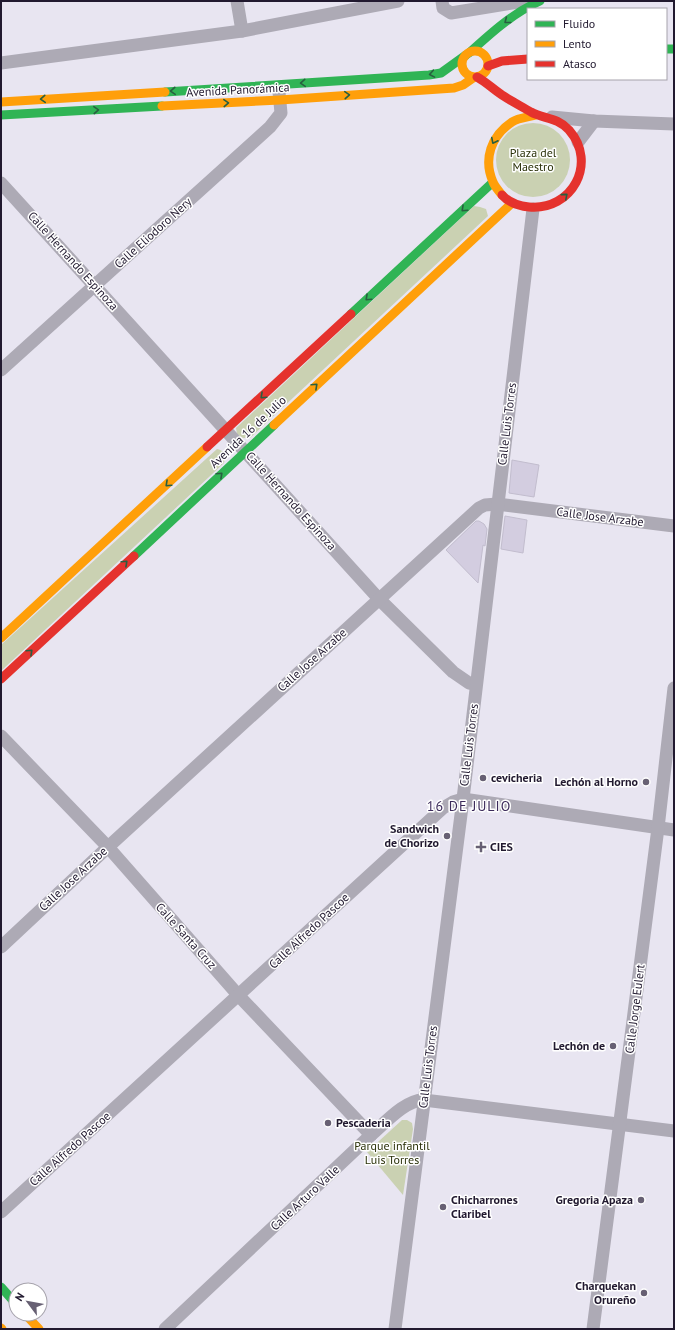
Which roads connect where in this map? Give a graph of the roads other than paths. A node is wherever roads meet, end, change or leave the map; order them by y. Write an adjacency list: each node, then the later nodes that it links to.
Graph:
1 (237, 1): 6 (street)
2 (398, 1): 6 (street)
3 (442, 1): 4 (street)
4 (525, 1)
5 (540, 1): 7 (street, Avenida Panorámica, one-way to 7)
6 (242, 31): 9 (street)
7 (467, 54): 10 (street); 11 (street); 13 (street, Avenida Panorámica, one-way to 13)
8 (527, 59): 10 (street)
9 (1, 63)
10 (487, 68): 11 (street); 12 (street)
11 (475, 77): 12 (street); 15 (street, Avenida Panorámica, one-way to 11)
12 (488, 83): 14 (street)
13 (279, 85): 15 (street, Calle Eliodoro Nery); 16 (street, Avenida Panorámica, one-way to 16)
14 (503, 95): 18 (street); 21 (street)
15 (280, 100): 17 (street, Avenida Panorámica, one-way to 15); 27 (street, Calle Eliodoro Nery)
16 (1, 102)
17 (1, 115)
18 (542, 115): 19 (street); 21 (street); 22 (street)
19 (594, 121): 20 (street); 22 (street)
20 (674, 124)
21 (505, 125): 24 (street, one-way to 24)
22 (578, 142): 26 (street, one-way to 22)
23 (1, 183): 27 (street, Calle Hernando Espinoza)
24 (492, 183): 25 (street); 29 (street, Avenida 16 de Julio, one-way to 29)
25 (512, 203): 26 (street); 30 (street, Avenida 16 de Julio, one-way to 25)
26 (533, 209): 31 (street, Calle Luis Torres)
27 (94, 285): 28 (street, Calle Eliodoro Nery); 29 (street, Calle Hernando Espinoza)
28 (1, 370)
29 (226, 430): 30 (street, Calle Hernando Espinoza); 34 (street, Avenida 16 de Julio, one-way to 34)
30 (245, 451): 33 (street, Calle Hernando Espinoza); 35 (street, Avenida 16 de Julio, one-way to 30)
31 (497, 504): 32 (street, Calle Jose Arzabe); 33 (street, Calle Jose Arzabe); 36 (street, Calle Luis Torres)
32 (674, 526)
33 (379, 598): 36 (street, Calle Hernando Espinoza); 42 (street, Calle Jose Arzabe)
34 (1, 638)
35 (1, 678)
36 (476, 684): 39 (street, Calle Luis Torres)
37 (674, 688): 40 (street, Calle Jorge Eulert)
38 (1, 736): 42 (street, Calle Santa Cruz)
39 (463, 799): 40 (street); 44 (street, Calle Alfredo Pascoe); 45 (street, Calle Luis Torres)
40 (658, 828): 41 (street); 46 (street, Calle Jorge Eulert)
41 (674, 830)
42 (108, 847): 43 (street, Calle Jose Arzabe); 44 (street, Calle Santa Cruz)
43 (1, 947)
44 (239, 996): 48 (street, Calle Santa Cruz); 49 (street, Calle Alfredo Pascoe)
45 (424, 1100): 46 (street, Calle Arturo Valle); 48 (street, Calle Arturo Valle); 53 (street, Calle Luis Torres)
46 (621, 1124): 47 (street, Calle Arturo Valle); 54 (street, Calle Jorge Eulert)
47 (674, 1130)
48 (371, 1135): 52 (street, Calle Arturo Valle)
49 (1, 1212)
50 (1, 1288): 51 (street)
51 (8, 1295)
52 (165, 1329)
53 (395, 1329)
54 (593, 1329)

